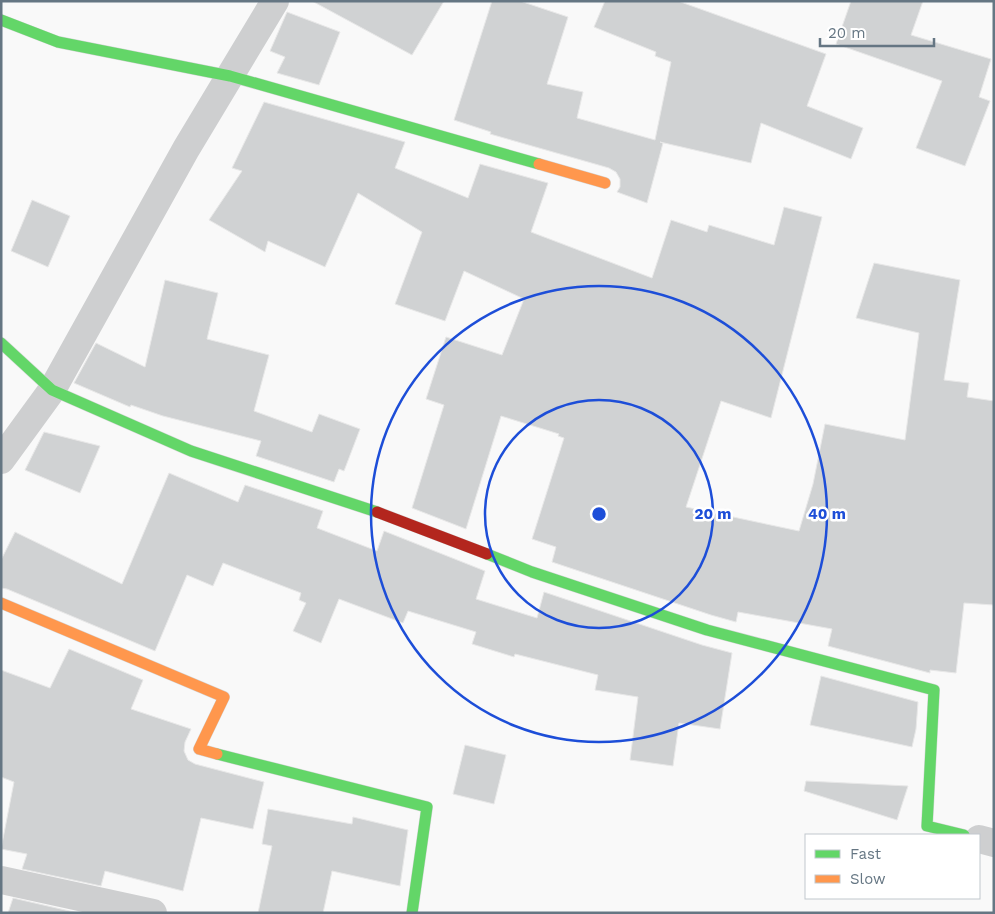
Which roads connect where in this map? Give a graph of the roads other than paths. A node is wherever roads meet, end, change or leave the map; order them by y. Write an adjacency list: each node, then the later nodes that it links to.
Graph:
1 (275, 1): 3 (street)
2 (1, 20): 3 (street)
3 (230, 76): 4 (street); 6 (street)
4 (605, 183)
5 (1, 344): 6 (street)
6 (52, 390): 7 (street); 9 (street)
7 (1, 460)
8 (1, 603): 14 (street)
9 (960, 834)
10 (980, 839): 11 (street)
11 (994, 843)
12 (1, 880): 13 (street)
13 (153, 913)
14 (412, 913)

